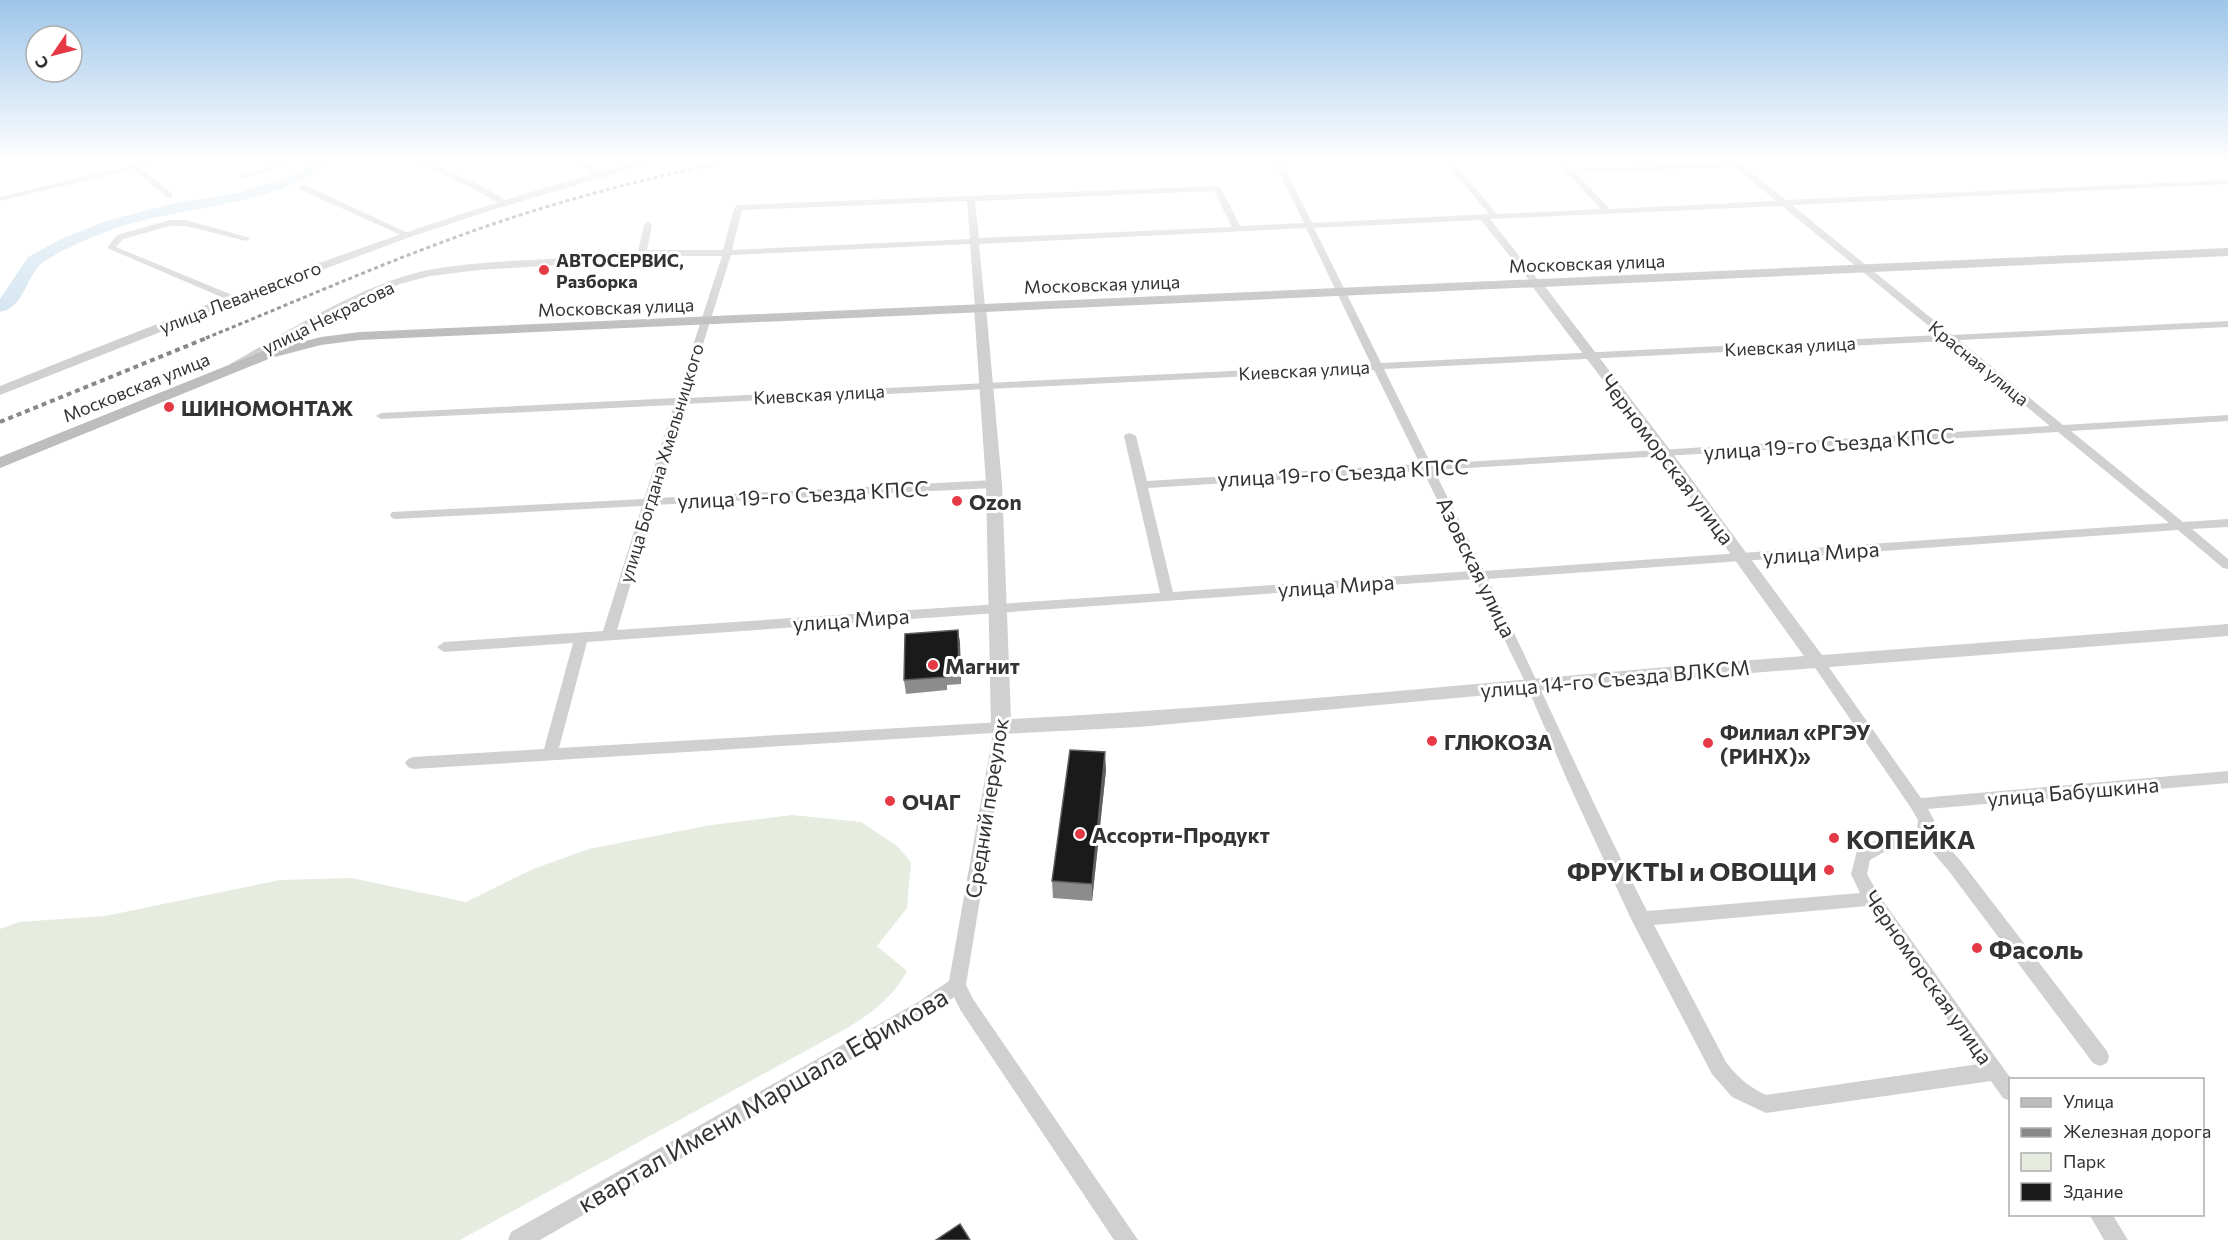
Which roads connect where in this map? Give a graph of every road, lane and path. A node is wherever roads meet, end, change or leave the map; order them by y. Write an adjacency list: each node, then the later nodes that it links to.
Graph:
1 (370, 218): 13 (street)
2 (455, 218): 13 (street, улица Леваневского)
3 (736, 218): 18 (street, улица Богдана Хмельницкого)
4 (972, 218): 15 (street, Средний переулок)
5 (1232, 218): 12 (street, улица Богдана Хмельницкого)
6 (1305, 218): 11 (street, Азовская улица)
7 (1485, 218): 8 (street, улица Некрасова); 11 (street, улица Некрасова); 20 (street, Черноморская улица)
8 (1496, 218)
9 (1802, 218): 19 (street, Красная улица)
10 (648, 225): 17 (street)
11 (1309, 226): 12 (street, улица Некрасова); 21 (street, Азовская улица)
12 (1237, 229): 15 (street, улица Некрасова)
13 (406, 234): 22 (street, улица Леваневского)
14 (246, 238): 22 (street)
15 (974, 240): 18 (street, улица Некрасова); 23 (street, Средний переулок)
16 (2228, 252): 19 (main road, Московская улица)
17 (642, 253): 18 (street, улица Некрасова); 29 (street, улица Некрасова)
18 (727, 253): 24 (street, улица Богдана Хмельницкого)
19 (1865, 269): 20 (main road, Московская улица); 26 (street, Красная улица)
20 (1536, 283): 21 (main road, Московская улица); 27 (street, Черноморская улица)
21 (1343, 293): 23 (main road, Московская улица); 28 (street, Азовская улица)
22 (234, 299): 31 (street, улица Леваневского)
23 (980, 307): 24 (main road, Московская улица); 30 (street, Средний переулок)
24 (704, 322): 29 (main road, Московская улица); 32 (street, улица Богдана Хмельницкого)
25 (2228, 324): 26 (street, Киевская улица)
26 (1948, 338): 27 (street, Киевская улица); 35 (street, Красная улица)
27 (1591, 356): 28 (street, Киевская улица); 37 (street, Черноморская улица)
28 (1379, 366): 30 (street, Киевская улица); 39 (street, Азовская улица)
29 (229, 368): 38 (main road, Московская улица)
30 (985, 386): 32 (street, Киевская улица); 40 (street, Средний переулок)
31 (0, 391)
32 (680, 401): 33 (street, Киевская улица); 42 (street, улица Богдана Хмельницкого)
33 (381, 416)
34 (2228, 418): 35 (street, улица 19-го Съезда КПСС)
35 (2059, 428): 37 (street, улица 19-го Съезда КПСС); 45 (street, Красная улица)
36 (1130, 436): 41 (street)
37 (1665, 453): 39 (street, улица 19-го Съезда КПСС); 46 (street, Черноморская улица)
38 (0, 463)
39 (1428, 467): 41 (street, улица 19-го Съезда КПСС); 48 (street, Азовская улица)
40 (993, 484): 42 (street, улица 19-го Съезда КПСС); 50 (street, Средний переулок)
41 (1142, 485): 49 (street)
42 (650, 502): 43 (street, улица 19-го Съезда КПСС); 52 (street, улица Богдана Хмельницкого)
43 (396, 515)
44 (2228, 524): 45 (street, улица Мира)
45 (2181, 527): 46 (street, улица Мира); 47 (street, Красная улица)
46 (1741, 557): 48 (street, улица Мира); 55 (street, Черноморская улица)
47 (2228, 565)
48 (1480, 575): 49 (street, улица Мира); 56 (street, Азовская улица)
49 (1168, 597): 50 (street, улица Мира)
50 (998, 609): 52 (street, улица Мира); 57 (street, Средний переулок)
51 (2228, 630): 55 (street, улица 14-го Съезда ВЛКСМ)
52 (609, 635): 53 (street, улица Мира)
53 (582, 637): 54 (street, улица Мира); 58 (street)
54 (444, 647)
55 (1818, 662): 56 (street, улица 14-го Съезда ВЛКСМ); 61 (street, Черноморская улица)
56 (1533, 684): 57 (street, улица 14-го Съезда ВЛКСМ); 64 (street, Азовская улица)
57 (1001, 727): 58 (street); 65 (street, Средний переулок)
58 (550, 754): 59 (street)
59 (412, 763)
60 (2228, 777): 61 (street, улица Бабушкина)
61 (1917, 804): 62 (street, Черноморская улица)
62 (1925, 832): 63 (street, Черноморская улица); 66 (street)
63 (1872, 899): 64 (street); 67 (street, Черноморская улица)
64 (1640, 919): 67 (street, Азовская улица)
65 (957, 985): 70 (street, квартал Имени Маршала Ефимова); 71 (street, квартал Имени Маршала Ефимова)
66 (2100, 1057)
67 (1995, 1071): 68 (street, Черноморская улица)
68 (2009, 1091)
69 (2099, 1216): 72 (street)
70 (519, 1240)
71 (1127, 1240)
72 (2117, 1240)

